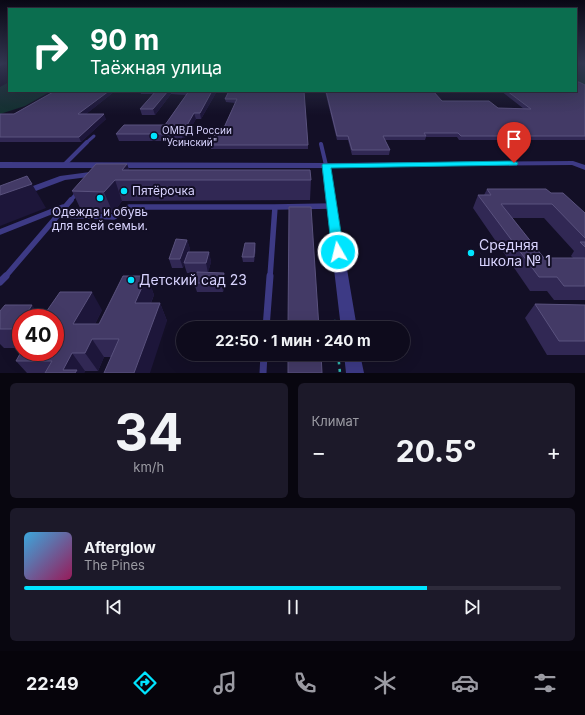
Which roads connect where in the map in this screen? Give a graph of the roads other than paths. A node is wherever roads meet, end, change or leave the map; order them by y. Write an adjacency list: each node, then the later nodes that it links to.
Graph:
1 (94, 136): 6 (lane)
2 (321, 144): 5 (lane)
3 (0, 165): 6 (street)
4 (101, 165): 5 (street); 6 (street); 9 (street)
5 (326, 165): 7 (street); 11 (street)
6 (64, 166)
7 (585, 168)
8 (84, 185): 10 (lane)
9 (14, 196)
10 (65, 206): 13 (lane); 14 (lane)
11 (332, 206): 12 (lane); 17 (street)
12 (275, 207): 13 (lane); 16 (lane)
13 (57, 215): 15 (lane)
14 (0, 232)
15 (0, 282)
16 (267, 321)
17 (348, 321)
18 (264, 361): 20 (lane)
19 (353, 361): 21 (street)
20 (263, 373)
21 (355, 373)

